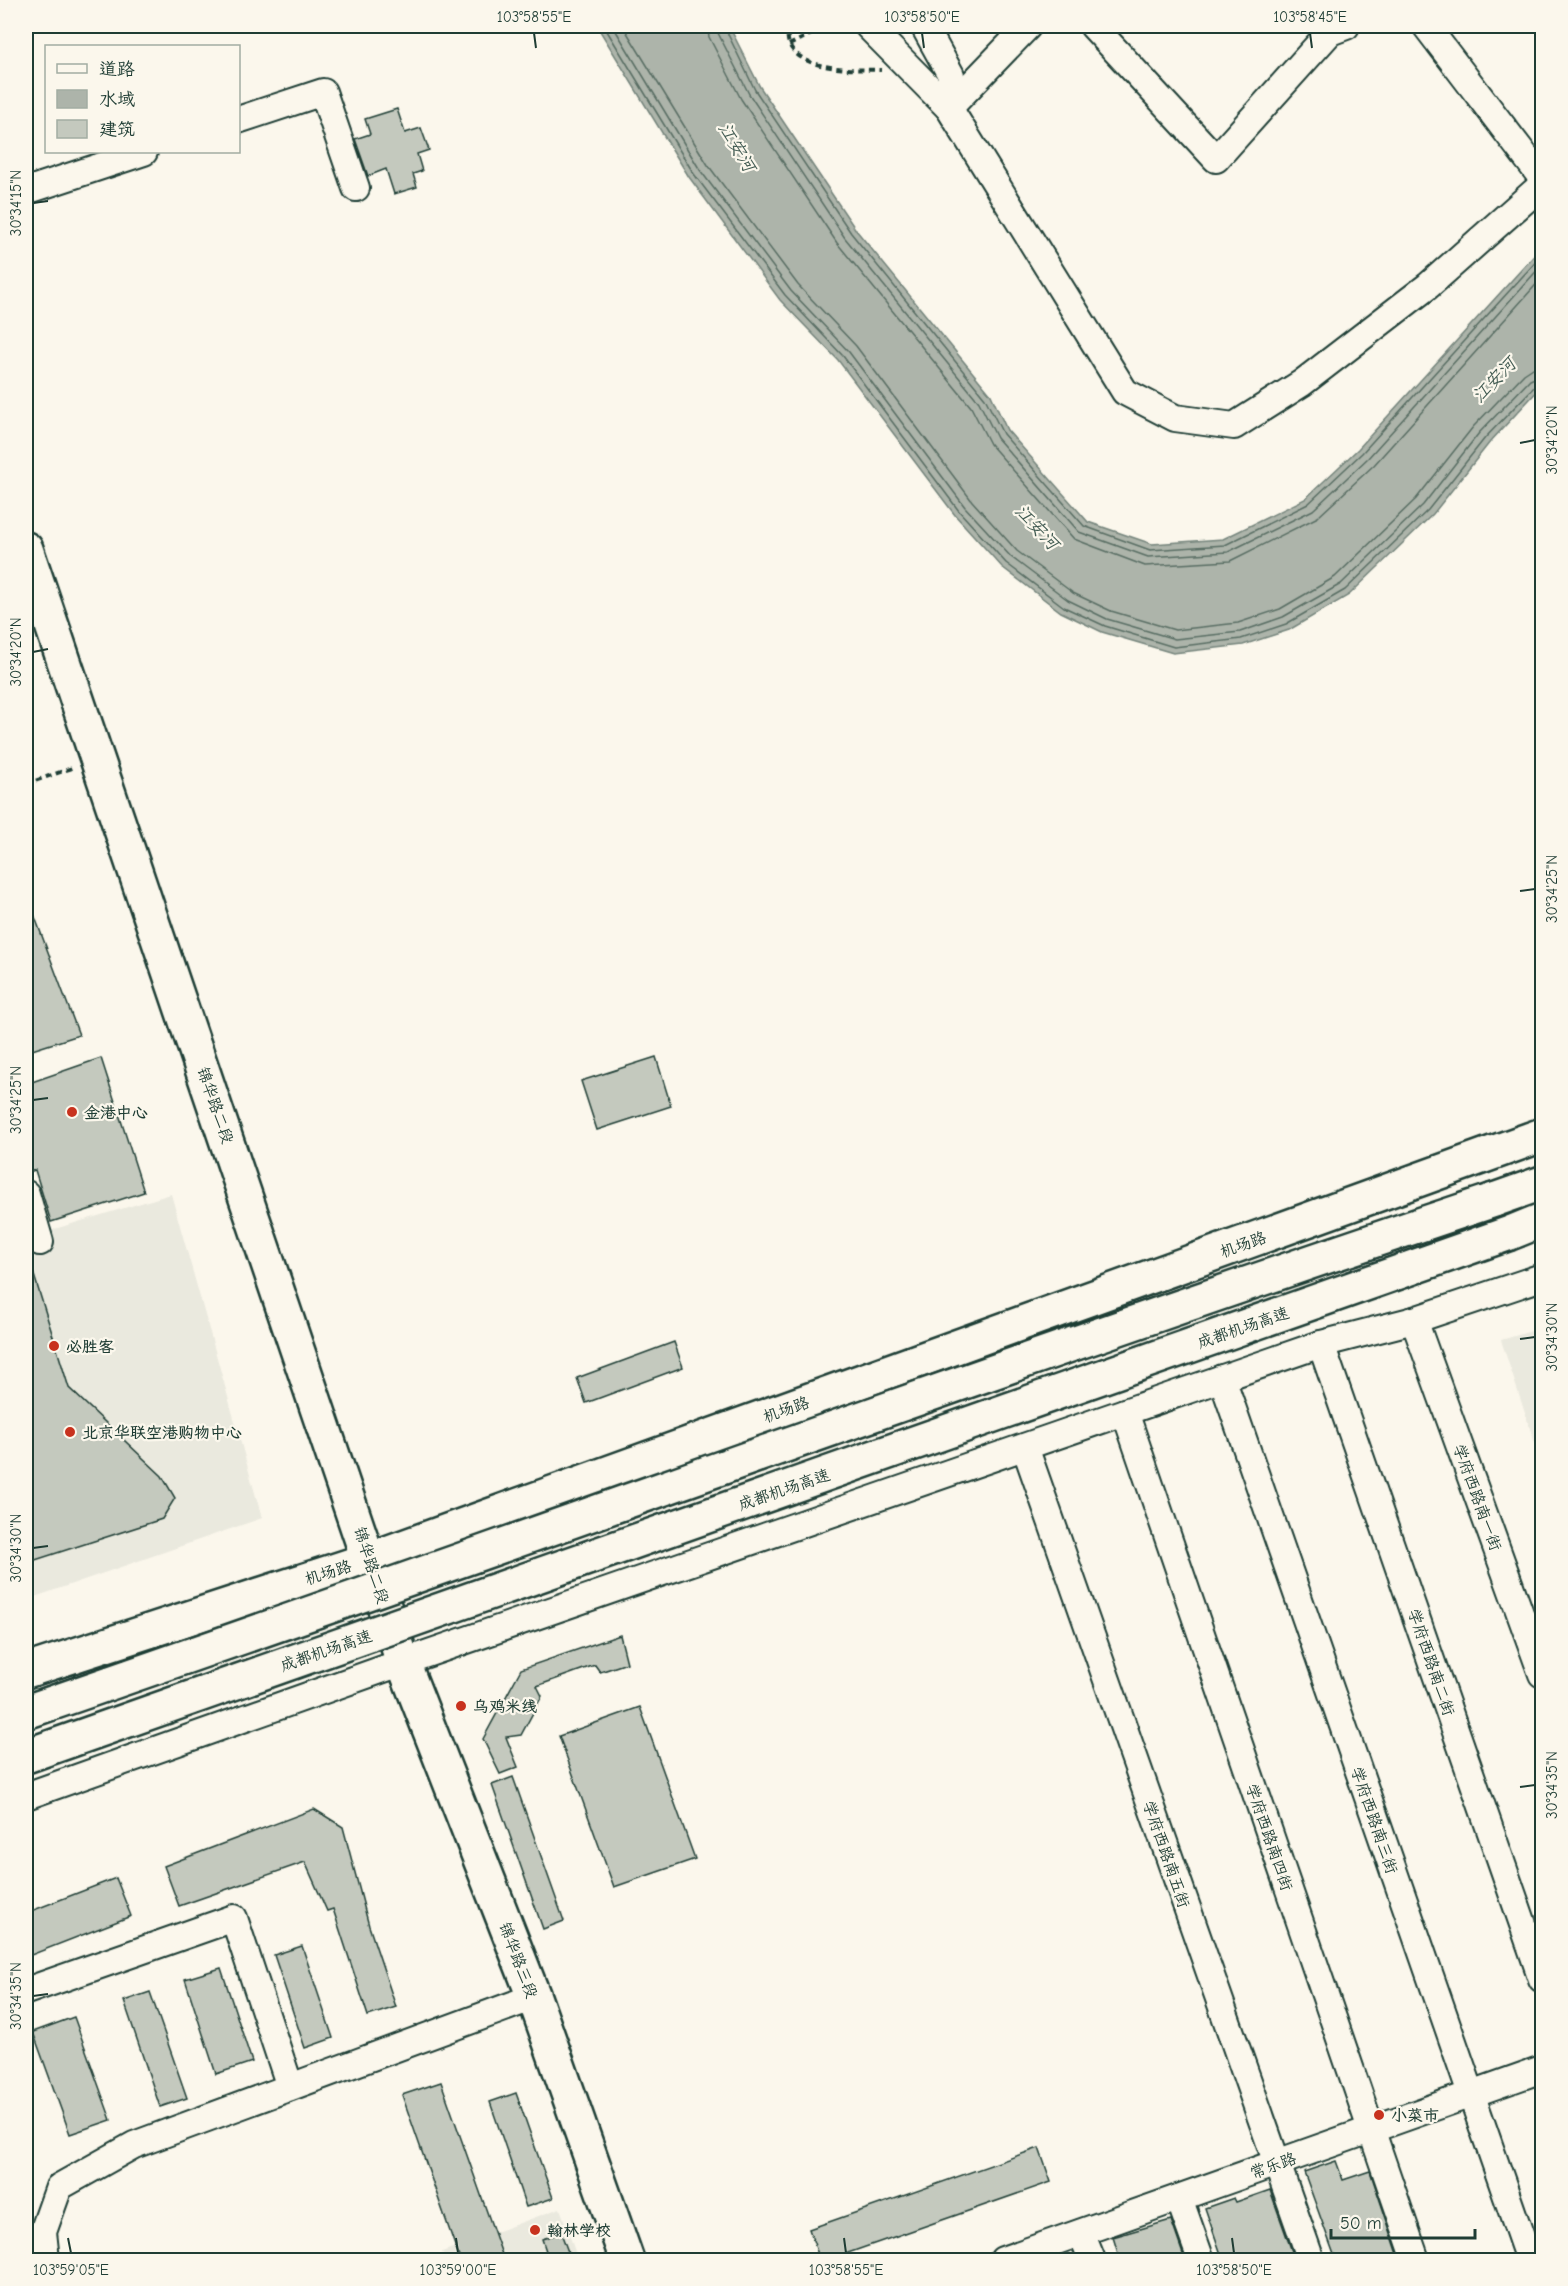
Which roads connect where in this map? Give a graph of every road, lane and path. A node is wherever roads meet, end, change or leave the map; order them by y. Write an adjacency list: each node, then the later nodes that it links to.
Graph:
1 (795, 26): 8 (path)
2 (828, 26): 10 (path)
3 (868, 26): 11 (street)
4 (924, 26): 12 (street)
5 (1029, 26): 12 (street)
6 (1093, 26): 9 (street)
7 (1426, 26): 15 (street)
8 (786, 27): 10 (path)
9 (1334, 28)
10 (789, 45): 11 (path)
11 (910, 68): 12 (street)
12 (949, 108): 16 (street)
13 (240, 119): 17 (street)
14 (141, 153): 18 (street)
15 (1542, 178)
16 (1542, 185)
17 (356, 188)
18 (26, 190)
19 (26, 549): 20 (main road, 锦华路二段)
20 (98, 759): 21 (path); 33 (main road, 锦华路二段)
21 (26, 784)
22 (1542, 1135): 33 (main road, 机场路)
23 (1542, 1183): 37 (main road, bridge)
24 (26, 1194): 26 (street)
25 (1542, 1220): 38 (main road, 成都机场高速, bridge)
26 (40, 1242)
27 (1542, 1277): 28 (street)
28 (1414, 1320): 29 (street); 36 (street, 学府西路南一街)
29 (1321, 1344): 30 (street); 40 (street, 学府西路南二街)
30 (1222, 1378): 31 (street); 45 (street, 学府西路南三街)
31 (1125, 1412): 32 (street); 46 (street, 学府西路南四街)
32 (1025, 1447): 34 (street); 47 (street, 学府西路南五街)
33 (370, 1559): 34 (main road, 锦华路二段); 35 (main road, 机场路)
34 (403, 1662): 39 (street); 42 (main road, 锦华路三段)
35 (26, 1671)
36 (1542, 1674)
37 (26, 1712)
38 (26, 1756)
39 (26, 1796)
40 (1542, 1979)
41 (26, 1991): 44 (street)
42 (534, 1997): 44 (street); 51 (main road, 锦华路三段)
43 (1542, 2069): 45 (street, 常乐路)
44 (290, 2087): 50 (street)
45 (1470, 2095): 46 (street, 常乐路); 57 (street, 学府西路南三街)
46 (1370, 2130): 47 (street, 常乐路); 56 (street, 学府西路南四街)
47 (1276, 2163): 48 (street, 常乐路); 55 (street, 学府西路南五街)
48 (1179, 2198): 49 (street, 常乐路); 54 (street)
49 (1081, 2233): 52 (street, 常乐路); 53 (street)
50 (46, 2260)
51 (627, 2260)
52 (1003, 2260)
53 (1092, 2260)
54 (1201, 2260)
55 (1311, 2260)
56 (1416, 2260)
57 (1529, 2260)

